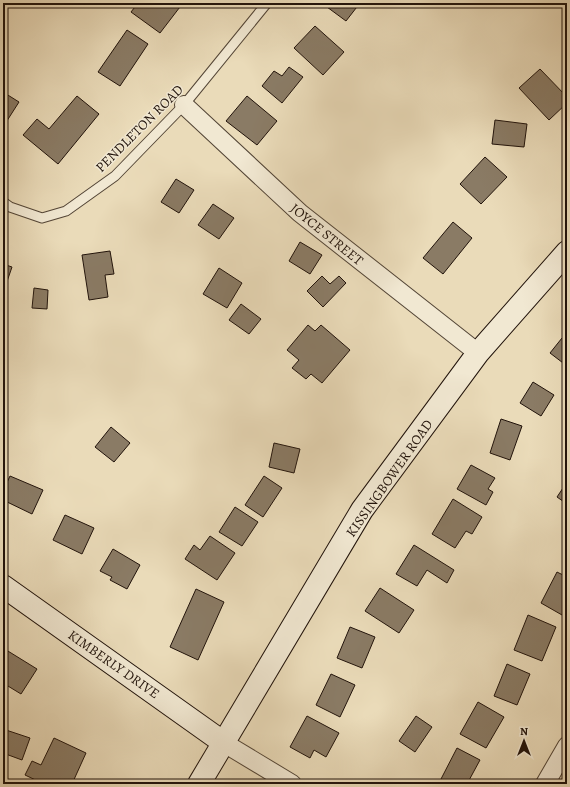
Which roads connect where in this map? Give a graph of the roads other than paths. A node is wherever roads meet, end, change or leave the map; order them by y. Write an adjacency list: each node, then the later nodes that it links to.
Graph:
1 (267, 3): 2 (lane, PENDLETON ROAD)
2 (184, 105): 3 (lane, PENDLETON ROAD); 5 (street, JOYCE STREET)
3 (3, 202)
4 (567, 252): 5 (street, KISSINGBOWER ROAD)
5 (478, 353): 7 (street, KISSINGBOWER ROAD)
6 (3, 586): 7 (street, KIMBERLY DRIVE)
7 (224, 743): 9 (street, KISSINGBOWER ROAD); 10 (street)
8 (567, 746): 11 (street)
9 (199, 784)
10 (292, 784)
11 (545, 784)

